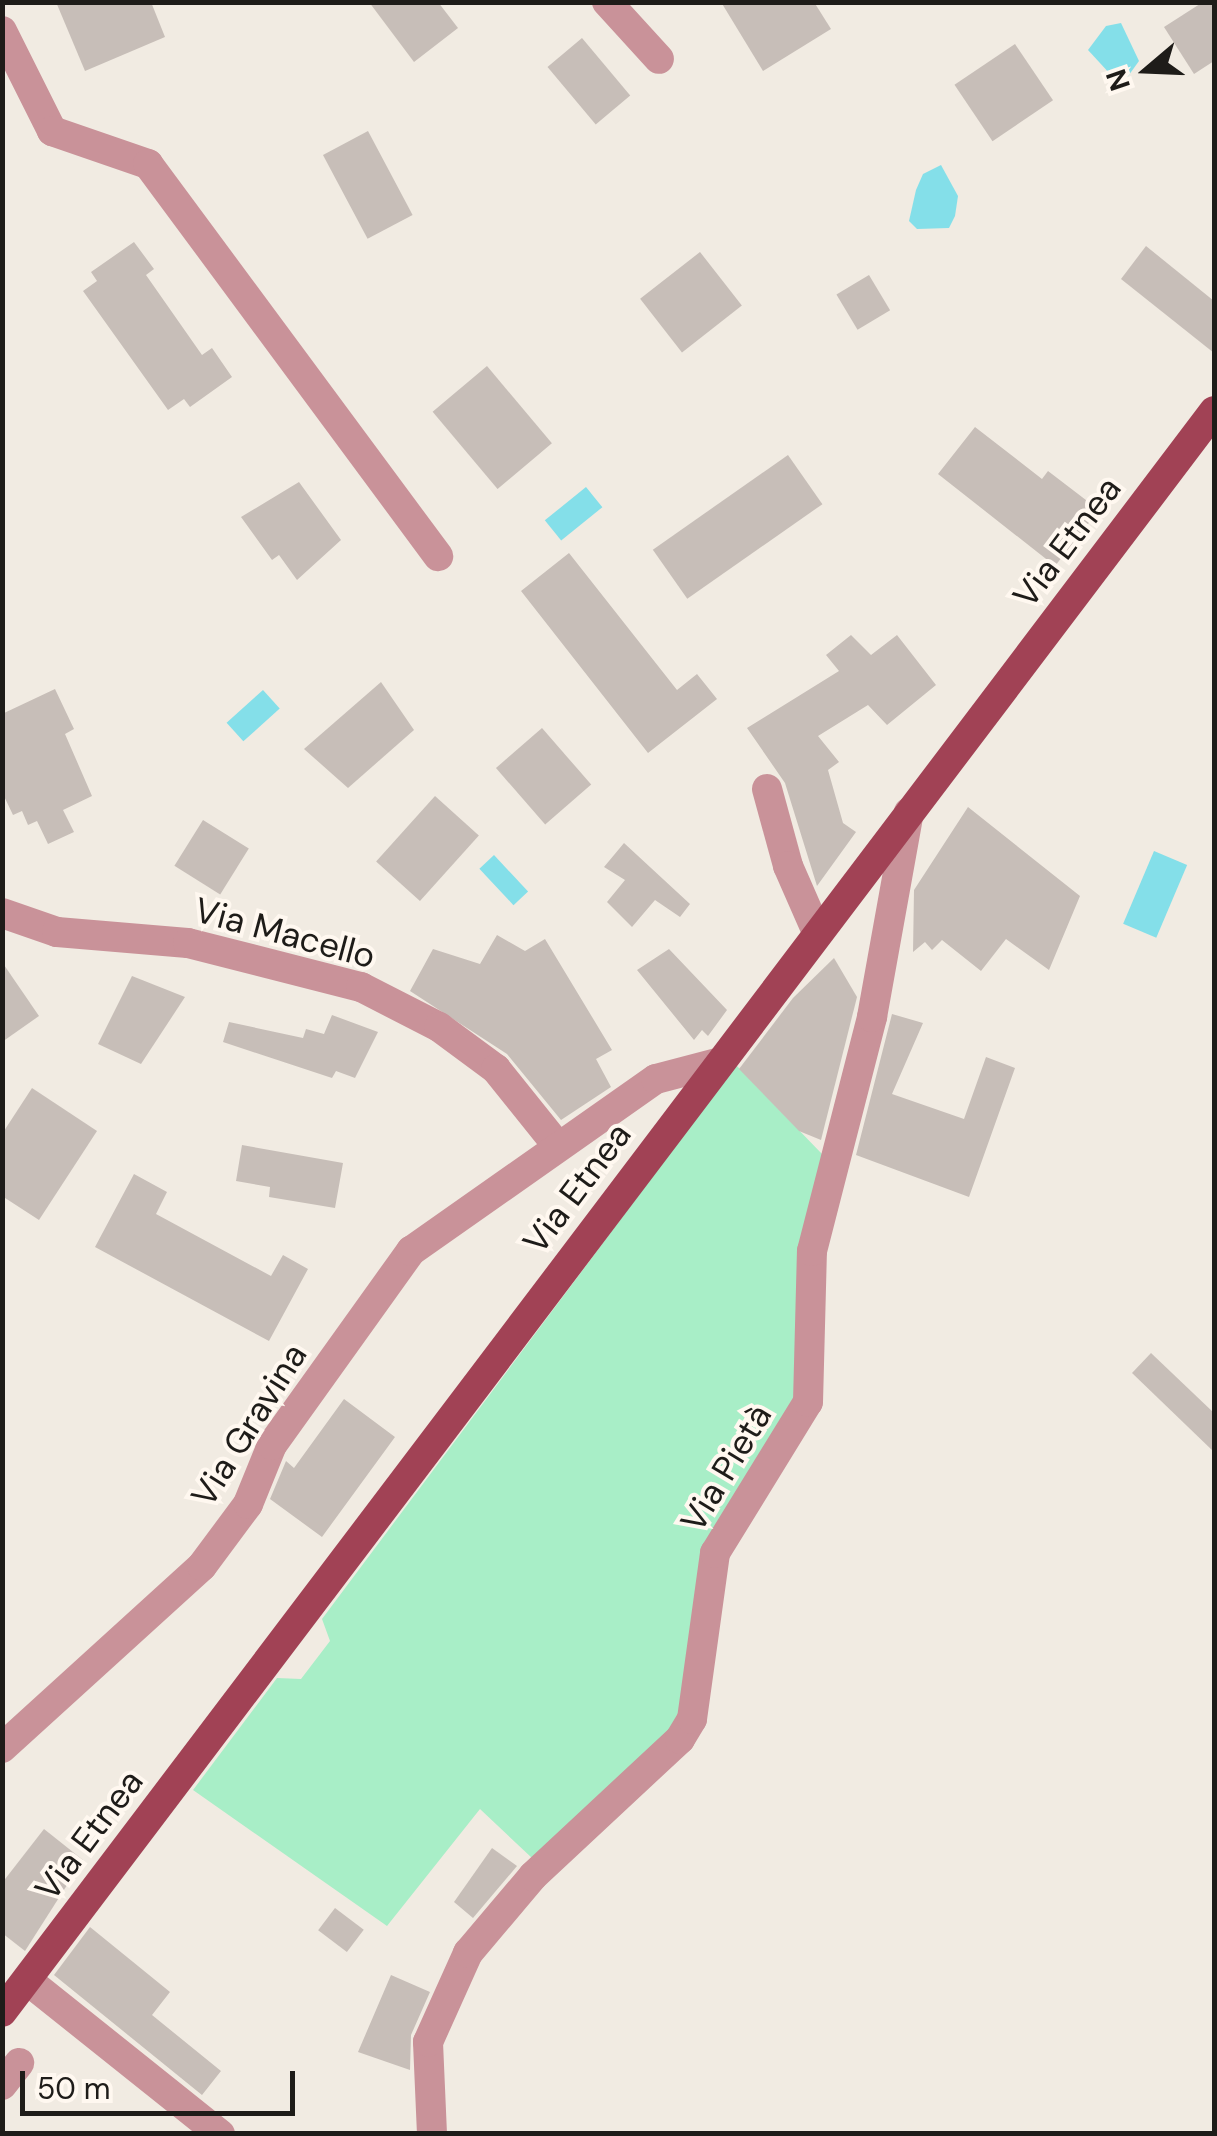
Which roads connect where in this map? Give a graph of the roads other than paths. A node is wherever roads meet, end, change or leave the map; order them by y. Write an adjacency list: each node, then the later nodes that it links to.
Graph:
1 (607, 2): 3 (street)
2 (2, 31): 5 (street)
3 (659, 59)
4 (1211, 417): 7 (main road, Via Etnea)
5 (438, 556)
6 (767, 789): 9 (street)
7 (909, 812): 9 (main road, Via Etnea); 16 (street, Via Pietà)
8 (2, 913): 11 (street, Via Macello)
9 (816, 932): 10 (main road, Via Etnea)
10 (718, 1063): 11 (street, Via Gravina); 13 (main road, Via Etnea)
11 (556, 1144): 12 (street, Via Gravina)
12 (2, 1748)
13 (26, 1980): 14 (main road, Via Etnea); 15 (street)
14 (2, 2012)
15 (220, 2134)
16 (432, 2134)

